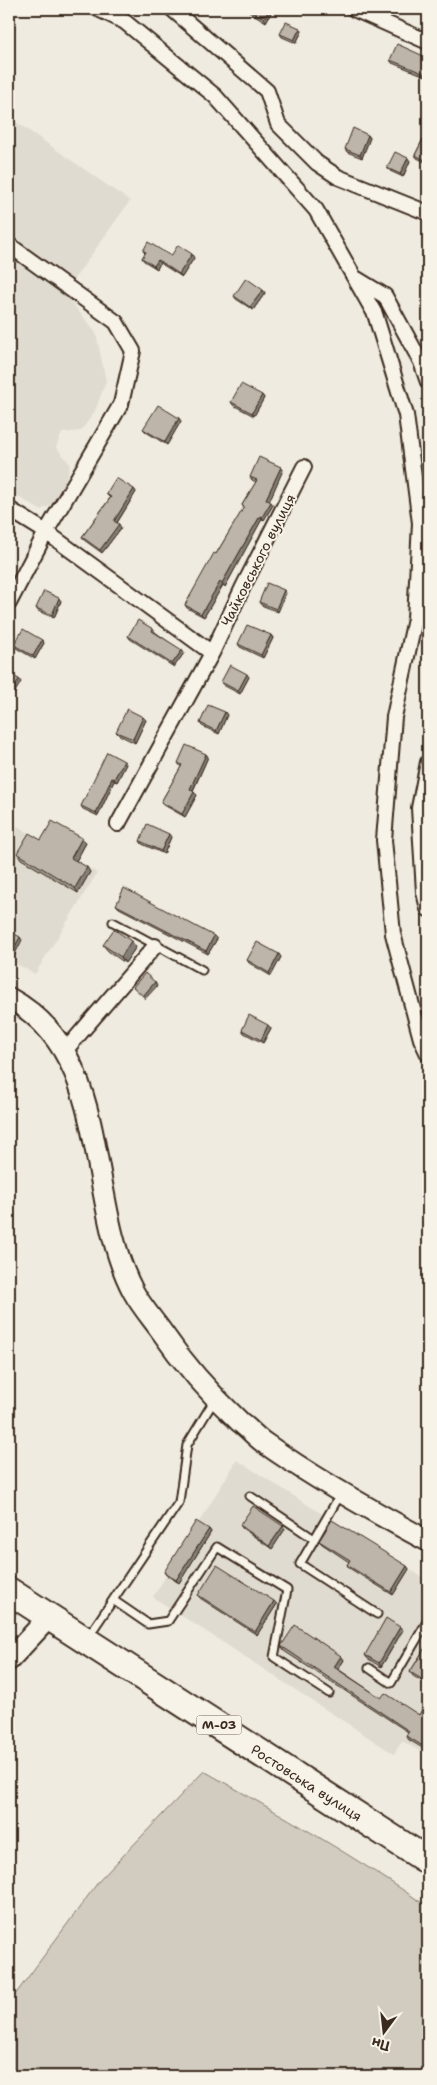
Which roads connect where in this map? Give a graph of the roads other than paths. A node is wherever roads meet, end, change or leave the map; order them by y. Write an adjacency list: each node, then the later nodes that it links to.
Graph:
1 (98, 9): 7 (street)
2 (172, 9): 5 (street)
3 (354, 9): 4 (street)
4 (428, 42)
5 (428, 213)
6 (9, 245): 11 (street)
7 (354, 277): 8 (street); 21 (street)
8 (428, 382)
9 (304, 468): 13 (street, Чайковського вулиця)
10 (9, 509): 11 (street)
11 (46, 532): 12 (street); 13 (street)
12 (9, 603)
13 (212, 653): 15 (street, Чайковського вулиця)
14 (428, 762): 16 (street)
15 (118, 824)
16 (428, 909)
17 (112, 922): 18 (lane)
18 (155, 946): 19 (lane); 22 (street)
19 (202, 970)
20 (9, 998): 22 (main road)
21 (428, 1054)
22 (66, 1056): 23 (main road)
23 (215, 1399): 24 (main road); 29 (lane)
24 (342, 1492): 26 (lane); 27 (main road)
25 (250, 1496): 26 (lane)
26 (314, 1539): 30 (lane)
27 (428, 1541)
28 (9, 1590): 31 (highway, Ростовська вулиця / М-03)
29 (113, 1600): 33 (lane); 36 (lane)
30 (377, 1614)
31 (50, 1616): 33 (highway, Ростовська вулиця / М-03); 34 (main road)
32 (428, 1620): 35 (lane)
33 (87, 1639): 37 (highway, Ростовська вулиця / М-03)
34 (9, 1660)
35 (369, 1668)
36 (329, 1693)
37 (428, 1861)

